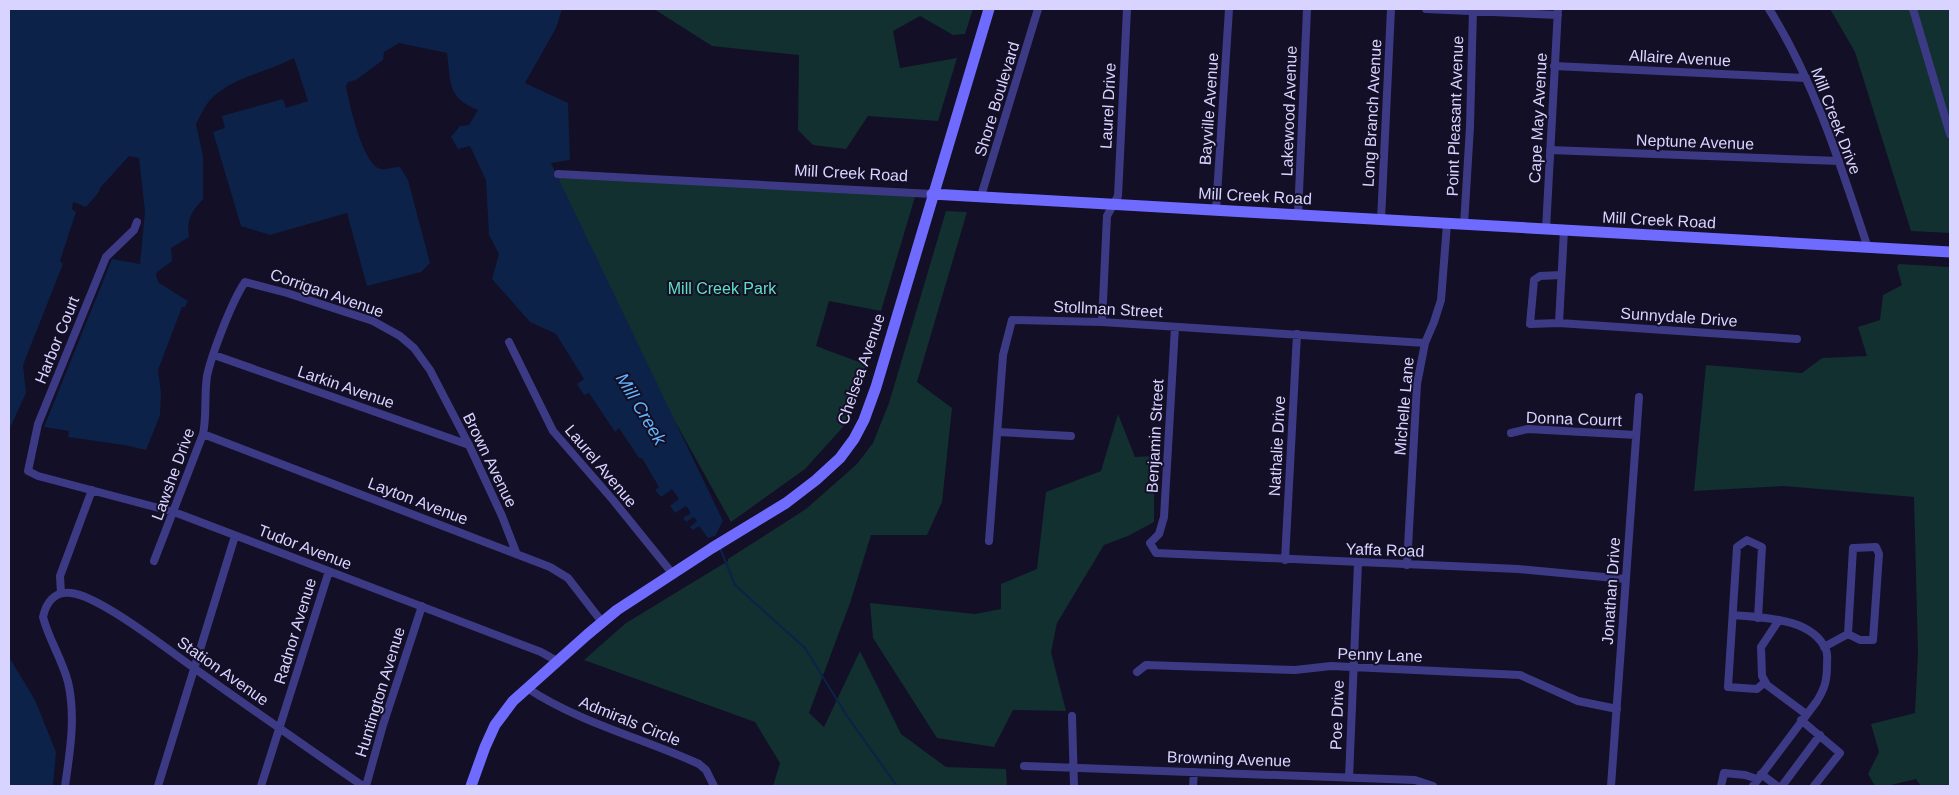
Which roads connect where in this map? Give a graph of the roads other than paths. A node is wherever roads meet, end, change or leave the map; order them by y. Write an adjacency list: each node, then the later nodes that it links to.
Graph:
1 (989, 9): 18 (street, Chelsea Avenue)
2 (1038, 9): 19 (street, Shore Boulevard)
3 (1127, 9): 20 (street, Laurel Drive)
4 (1229, 9): 21 (street, Bayville Avenue)
5 (1307, 9): 22 (street, Lakewood Avenue)
6 (1390, 9): 23 (street, Long Branch Avenue)
7 (1426, 9): 10 (street)
8 (1769, 9): 13 (street, Mill Creek Drive)
9 (1913, 9): 14 (street)
10 (1473, 10): 11 (street); 26 (street, Point Pleasant Avenue)
11 (1558, 12): 12 (street, Cape May Avenue)
12 (1554, 66): 13 (street, Allaire Avenue); 15 (street, Cape May Avenue)
13 (1806, 78): 16 (street, Mill Creek Drive)
14 (1950, 134)
15 (1550, 150): 16 (street, Neptune Avenue); 27 (street, Cape May Avenue)
16 (1838, 161): 29 (street, Mill Creek Drive)
17 (558, 174): 18 (street, Mill Creek Road)
18 (932, 194): 19 (street, Mill Creek Road); 61 (street, Chelsea Avenue)
19 (981, 196): 20 (street, Mill Creek Road)
20 (1112, 204): 21 (street, Mill Creek Road); 33 (street, Laurel Drive)
21 (1216, 210): 22 (street, Mill Creek Road)
22 (1298, 215): 23 (street, Mill Creek Road)
23 (1381, 220): 25 (street, Mill Creek Road)
24 (137, 222): 49 (street, Harbor Court)
25 (1447, 224): 26 (street, Mill Creek Road); 39 (street, Michelle Lane)
26 (1464, 225): 27 (street, Mill Creek Road)
27 (1546, 229): 28 (street, Mill Creek Road)
28 (1564, 230): 29 (street, Mill Creek Road); 31 (street)
29 (1868, 248): 30 (street, Mill Creek Road)
30 (1950, 252)
31 (1561, 275): 34 (street); 34 (street, Sunnydale Drive)
32 (245, 282): 40 (street, Lawshe Drive); 41 (street, Corrigan Avenue)
33 (1102, 322): 35 (street, Stollman Street); 43 (street, Stollman Street)
34 (1558, 323): 37 (street, Sunnydale Drive)
35 (1175, 327): 36 (street, Stollman Street); 54 (street, Benjamin Street)
36 (1297, 334): 39 (street, Stollman Street); 56 (street, Nathalie Drive)
37 (1798, 339)
38 (509, 342): 61 (street, Laurel Avenue)
39 (1425, 342): 59 (street, Michelle Lane)
40 (214, 355): 45 (street, Lawshe Drive); 48 (street, Larkin Avenue)
41 (435, 381): 48 (street, Brown Avenue)
42 (1639, 397): 46 (street, Jonathan Drive)
43 (998, 432): 47 (street); 53 (street, Stollman Street)
44 (1511, 433): 46 (street, Donna Courrt)
45 (203, 434): 51 (street, Lawshe Drive); 55 (street, Layton Avenue)
46 (1636, 435): 62 (street, Jonathan Drive)
47 (1071, 436)
48 (469, 446): 55 (street, Brown Avenue)
49 (38, 476): 50 (street, Tudor Avenue)
50 (92, 490): 51 (street, Tudor Avenue); 63 (street)
51 (174, 512): 52 (street, Tudor Avenue); 57 (street, Lawshe Drive)
52 (235, 536): 60 (street, Tudor Avenue); 73 (street)
53 (988, 541)
54 (1150, 543): 56 (street, Yaffa Road)
55 (516, 552): 68 (street, Layton Avenue)
56 (1285, 560): 58 (street, Yaffa Road)
57 (154, 561)
58 (1358, 563): 59 (street, Yaffa Road); 72 (street, Poe Drive)
59 (1407, 565): 62 (street, Yaffa Road)
60 (329, 571): 64 (street, Tudor Avenue); 80 (street, Radnor Avenue)
61 (672, 573): 68 (street, Chelsea Avenue)
62 (1625, 578): 77 (street, Jonathan Drive)
63 (61, 593): 73 (street, Station Avenue); 87 (street)
64 (422, 606): 71 (street, Tudor Avenue); 90 (street, Huntington Avenue)
65 (1733, 616): 66 (street); 66 (street); 75 (street)
66 (1758, 618): 67 (street)
67 (1780, 620): 70 (street); 75 (street)
68 (602, 622): 71 (street, Chelsea Avenue)
69 (1848, 634): 69 (street); 70 (street)
70 (1824, 647): 79 (street)
71 (557, 661): 76 (street, Chelsea Avenue)
72 (1353, 667): 74 (street, Penny Lane); 77 (street, Penny Lane); 86 (street, Poe Drive)
73 (194, 668): 80 (street, Station Avenue); 88 (street)
74 (1137, 672)
75 (1765, 682): 79 (street)
76 (527, 688): 91 (street, Chelsea Avenue); 92 (street, Admirals Circle)
77 (1617, 709): 96 (street, Jonathan Drive)
78 (1072, 716): 83 (street)
79 (1804, 717): 81 (street); 85 (street)
80 (279, 728): 89 (street, Radnor Avenue); 90 (street, Station Avenue)
81 (1820, 735): 100 (street); 101 (street)
82 (1024, 766): 83 (street, Browning Avenue)
83 (1074, 767): 84 (street, Browning Avenue); 93 (street)
84 (1194, 772): 86 (street, Browning Avenue); 94 (street)
85 (1759, 776): 97 (street); 98 (street); 99 (street)
86 (1349, 778): 95 (street, Browning Avenue)
87 (65, 786)
88 (158, 786)
89 (261, 786)
90 (364, 786)
91 (471, 786)
92 (714, 786)
93 (1074, 786)
94 (1193, 786)
95 (1433, 786)
96 (1611, 786)
97 (1721, 786)
98 (1753, 786)
99 (1778, 786)
100 (1782, 786)
101 (1814, 786)

